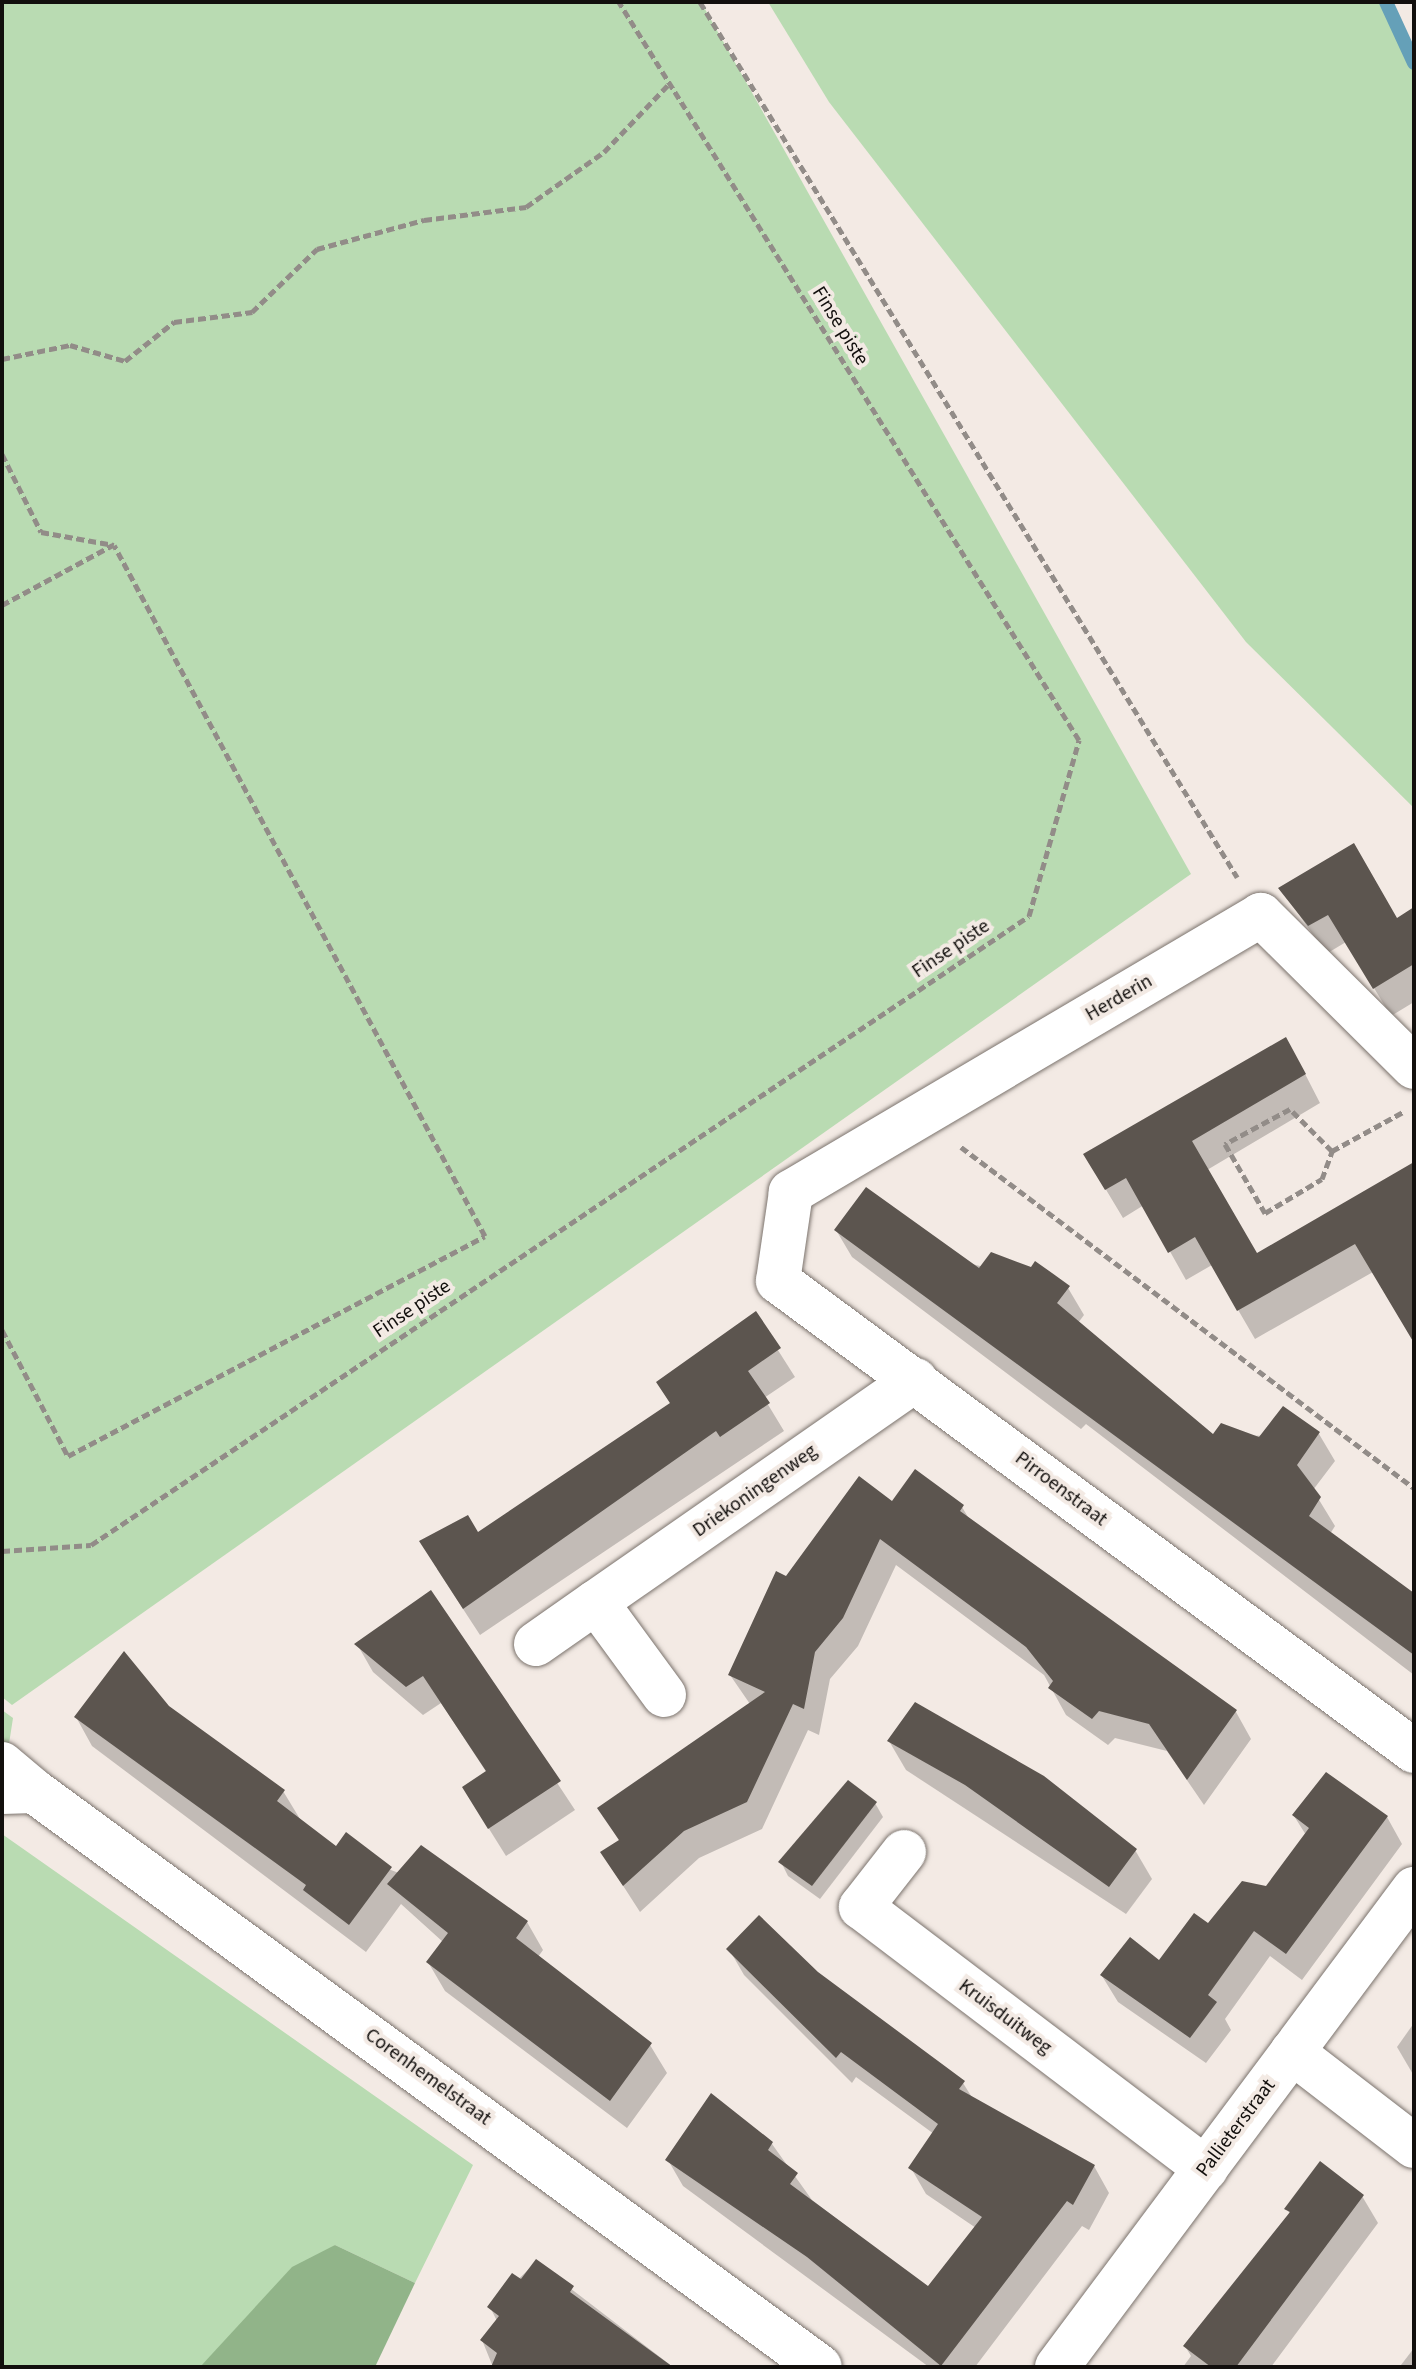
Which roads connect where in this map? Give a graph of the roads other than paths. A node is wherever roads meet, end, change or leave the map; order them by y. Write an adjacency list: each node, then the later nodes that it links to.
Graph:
1 (1414, 1067): 2 (street, Herderin)
2 (791, 1192): 3 (street, Pirroenstraat)
3 (915, 1380): 4 (street, Driekoningenweg); 7 (street, Pirroenstraat)
4 (596, 1602): 5 (street, Driekoningenweg); 6 (street)
5 (536, 1644)
6 (664, 1695)
7 (1414, 1751)
8 (13, 1782): 14 (street, Corenhemelstraat)
9 (904, 1852): 13 (street, Kruisduitweg)
10 (1414, 1889): 11 (street, Pallieterstraat)
11 (1292, 2052): 12 (street); 13 (street, Pallieterstraat)
12 (1414, 2146)
13 (1206, 2169): 15 (street, Pallieterstraat)
14 (820, 2367)
15 (1057, 2367)

